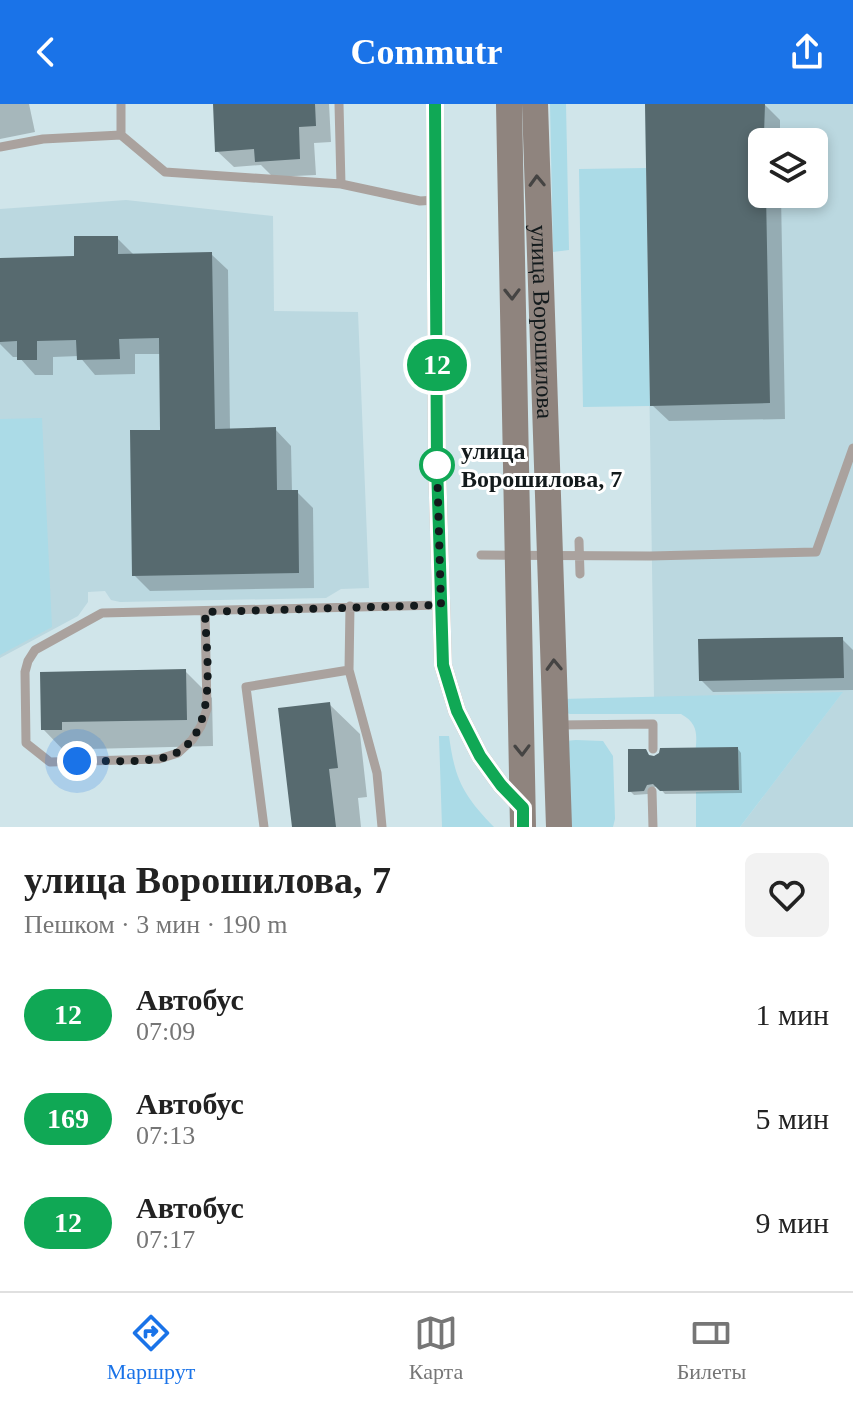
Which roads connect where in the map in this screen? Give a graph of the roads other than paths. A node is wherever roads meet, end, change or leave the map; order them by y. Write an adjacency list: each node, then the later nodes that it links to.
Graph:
1 (121, 104): 6 (lane)
2 (339, 104): 8 (lane)
3 (435, 104): 9 (street)
4 (509, 104): 13 (street, улица Ворошилова, one-way to 13)
5 (535, 104): 14 (street, улица Ворошилова, one-way to 5)
6 (121, 135): 7 (lane); 8 (lane)
7 (0, 147)
8 (341, 184): 9 (lane)
9 (436, 200): 17 (street)
10 (853, 448): 15 (lane)
11 (579, 541): 15 (lane)
12 (481, 555): 13 (lane)
13 (517, 555): 14 (lane); 24 (street, улица Ворошилова, one-way to 24)
14 (550, 555): 15 (lane); 21 (street, улица Ворошилова, one-way to 14)
15 (580, 555): 16 (lane)
16 (580, 574)
17 (441, 605): 18 (lane); 24 (street)
18 (350, 606): 19 (lane); 20 (lane)
19 (205, 612): 19 (lane)
20 (349, 670): 25 (lane); 26 (lane)
21 (556, 725): 22 (lane); 27 (street, улица Ворошилова)
22 (653, 749)
23 (652, 791): 28 (lane)
24 (523, 818)
25 (264, 827)
26 (382, 827)
27 (559, 827)
28 (653, 827)

